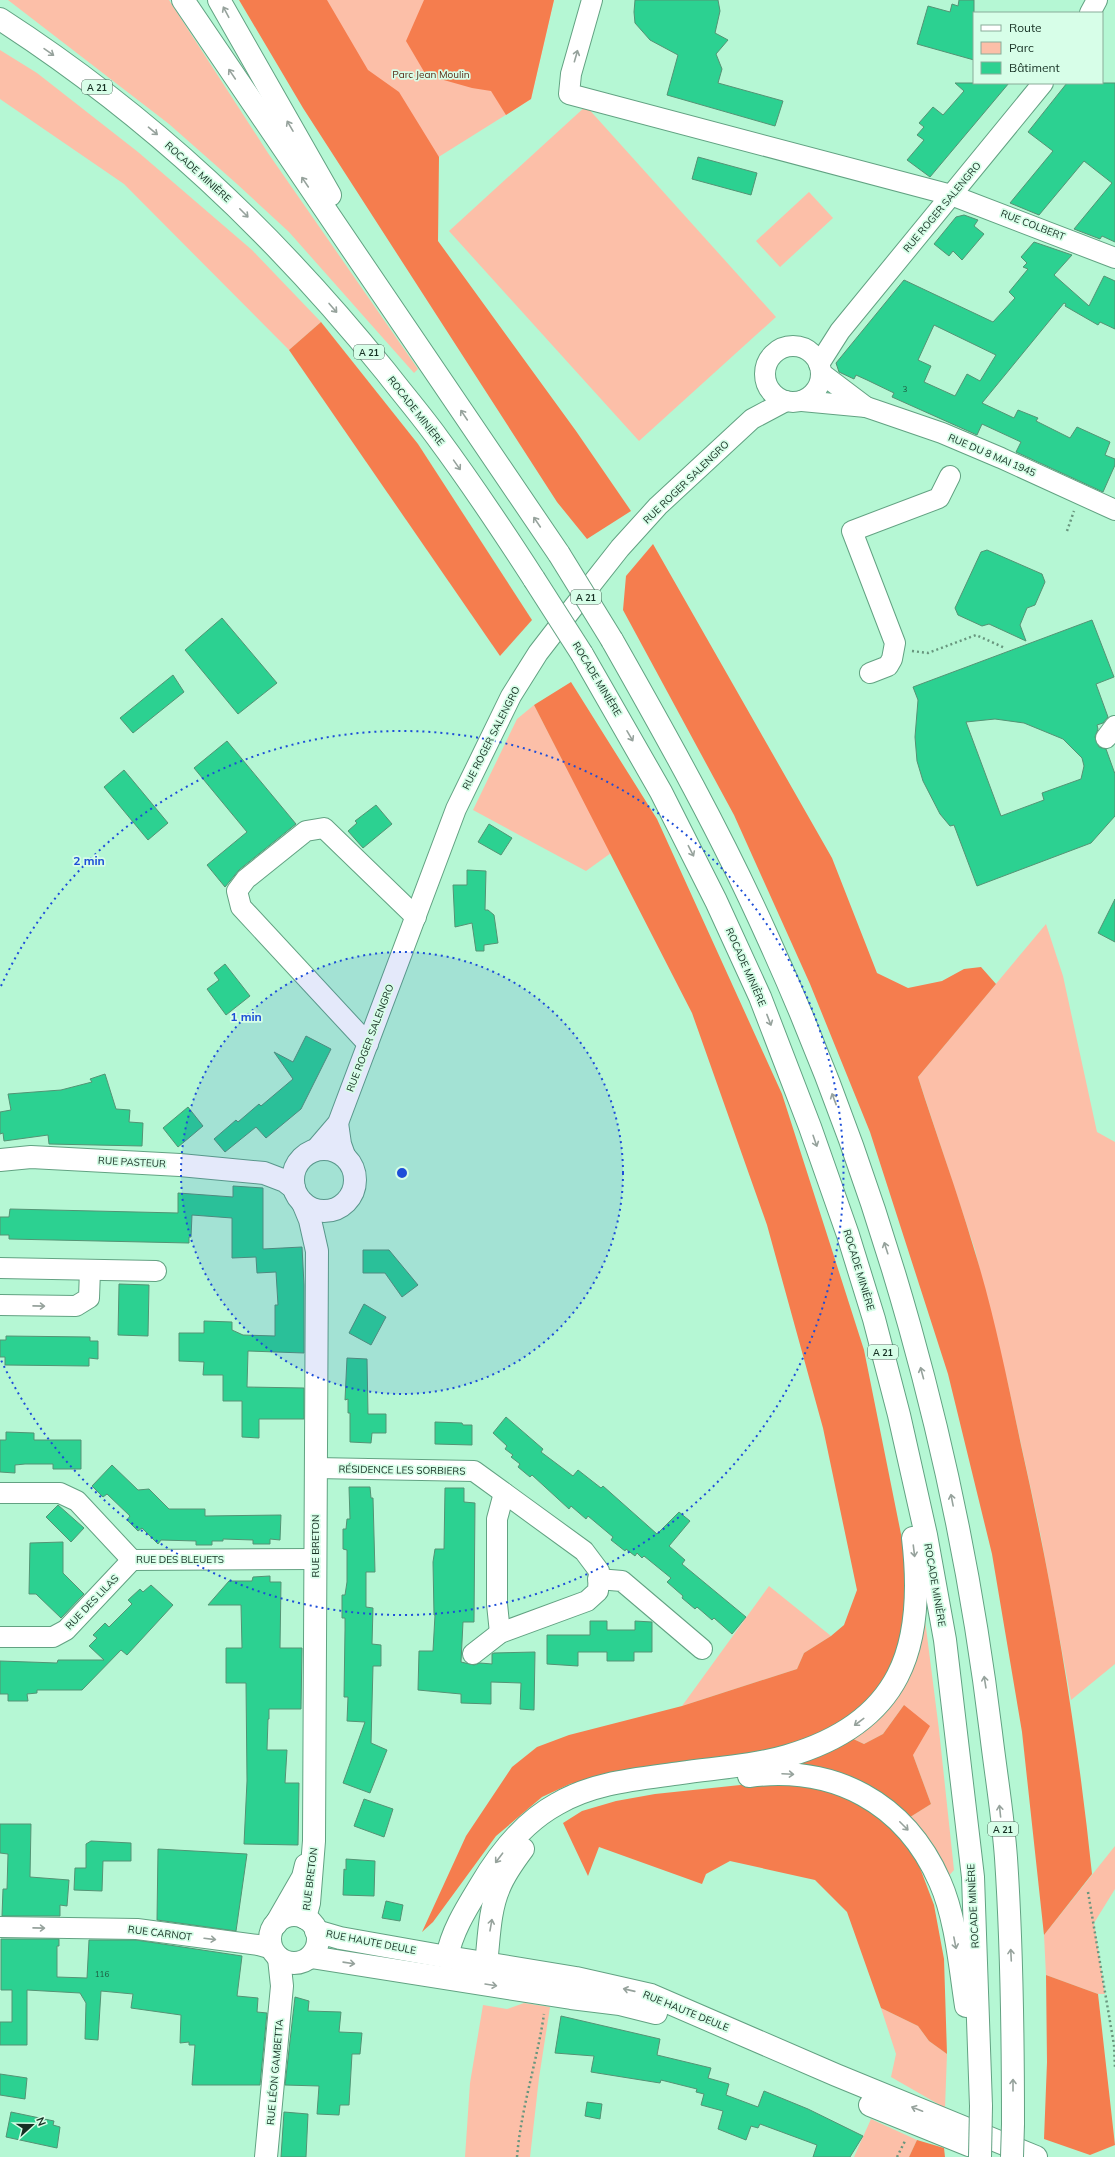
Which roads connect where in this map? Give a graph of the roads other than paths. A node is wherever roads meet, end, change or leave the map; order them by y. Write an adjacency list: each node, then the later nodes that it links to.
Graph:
1 (183, 0): 10 (main road, A 21, one-way to 1)
2 (219, 0): 10 (main road, one-way to 2)
3 (592, 0): 8 (street, RUE COLBERT, one-way to 3)
4 (1097, 0): 5 (street)
5 (1091, 12)
6 (6, 23): 35 (main road, ROCADE MINIÈRE / A 21, one-way to 35, bridge)
7 (1042, 84): 8 (street, RUE ROGER SALENGRO)
8 (951, 195): 9 (street, RUE COLBERT); 11 (street, RUE ROGER SALENGRO)
9 (1115, 258)
10 (406, 330): 57 (main road, A 21, one-way to 10, bridge)
11 (840, 331): 12 (street, RUE ROGER SALENGRO); 13 (street, RUE ROGER SALENGRO)
12 (800, 347): 13 (street); 14 (street)
13 (820, 369): 15 (street); 16 (street, RUE DU 8 MAI 1945)
14 (765, 379): 15 (street); 17 (street, RUE ROGER SALENGRO)
15 (794, 401): 16 (street, RUE DU 8 MAI 1945); 17 (street, RUE ROGER SALENGRO)
16 (866, 407): 19 (street, RUE DU 8 MAI 1945)
17 (752, 419): 21 (street, RUE ROGER SALENGRO)
18 (950, 476): 20 (street)
19 (1115, 510)
20 (870, 673)
21 (416, 917): 22 (street, RUE ROGER SALENGRO); 22 (street)
22 (368, 1044): 23 (street, RUE ROGER SALENGRO)
23 (338, 1123): 24 (street, RUE ROGER SALENGRO); 25 (street, RUE ROGER SALENGRO)
24 (307, 1156): 25 (main road); 27 (main road, RUE PASTEUR); 28 (main road)
25 (346, 1158): 29 (main road)
26 (0, 1160): 27 (main road, RUE PASTEUR)
27 (264, 1173): 28 (main road, RUE PASTEUR)
28 (299, 1195): 29 (main road); 30 (main road, RUE BRETON)
29 (342, 1206): 30 (main road, RUE BRETON)
30 (317, 1251): 36 (main road, RUE BRETON)
31 (0, 1268): 32 (street)
32 (90, 1270): 33 (street); 34 (street, one-way to 32)
33 (156, 1271)
34 (0, 1305)
35 (899, 1416): 52 (main road, one-way to 52); 53 (main road, ROCADE MINIÈRE / A 21)
36 (316, 1468): 38 (street, RÉSIDENCE LES SORBIERS); 39 (main road, RUE BRETON)
37 (0, 1493): 40 (street, RUE DES BLEUETS)
38 (504, 1493): 41 (street, RÉSIDENCE LES SORBIERS); 42 (street)
39 (315, 1559): 40 (street, RUE DES BLEUETS); 46 (main road, RUE BRETON)
40 (132, 1560): 43 (street, RUE DES LILAS)
41 (598, 1579): 42 (street); 44 (street)
42 (500, 1633): 45 (street)
43 (0, 1637)
44 (702, 1649)
45 (473, 1654)
46 (314, 1841): 47 (main road, RUE BRETON); 48 (main road, RUE BRETON)
47 (276, 1924): 48 (main road); 50 (main road)
48 (311, 1924): 50 (main road); 52 (main road, RUE HAUTE DEULE)
49 (0, 1927): 50 (street, RUE CARNOT, one-way to 50)
50 (290, 1957): 52 (main road, RUE HAUTE DEULE, one-way to 52); 54 (main road, RUE LÉON GAMBETTA)
51 (486, 1964): 52 (main road, RUE HAUTE DEULE); 53 (main road, one-way to 53); 58 (main road, RUE HAUTE DEULE, one-way to 51)
52 (445, 1967): 56 (main road, RUE HAUTE DEULE, one-way to 56)
53 (981, 2106): 55 (main road, ROCADE MINIÈRE / A 21, bridge)
54 (266, 2157)
55 (980, 2157)
56 (998, 2157)
57 (1012, 2157)
58 (1036, 2157)

